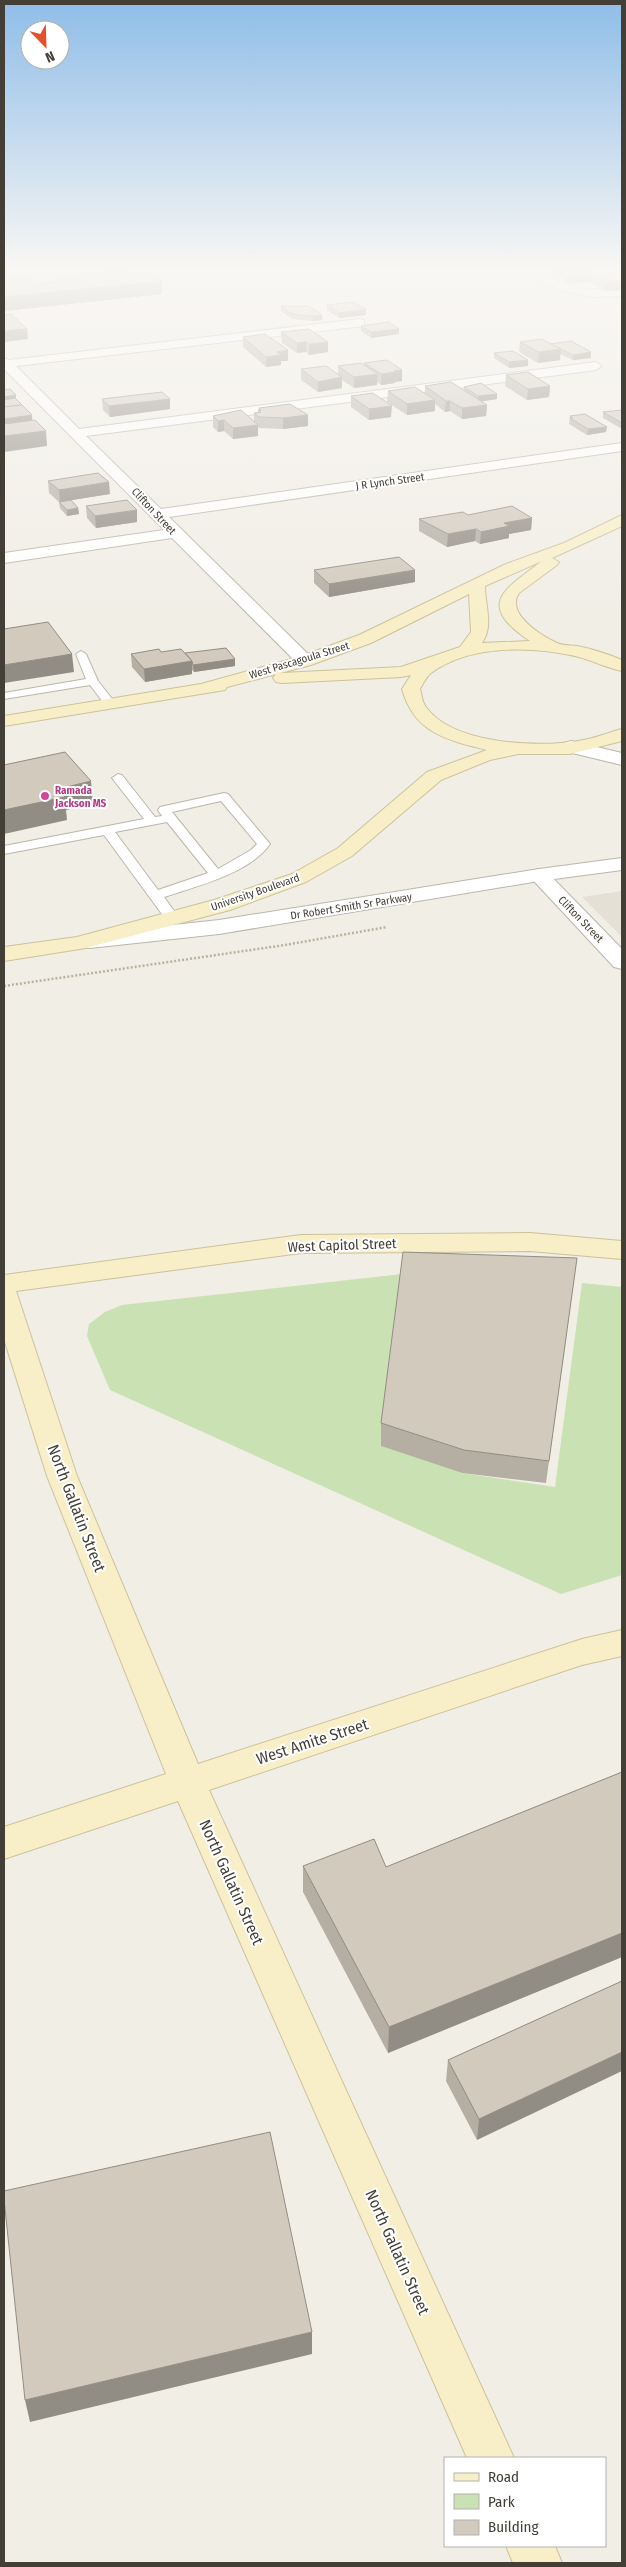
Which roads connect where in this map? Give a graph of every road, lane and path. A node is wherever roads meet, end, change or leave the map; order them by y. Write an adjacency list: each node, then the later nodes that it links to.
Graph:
1 (28, 387): 3 (street, Clifton Street)
2 (435, 387): 3 (street)
3 (76, 433): 5 (street, Clifton Street)
4 (622, 447): 5 (street, J R Lynch Street)
5 (159, 514): 7 (street, Clifton Street)
6 (622, 520): 8 (main road)
7 (174, 533): 9 (street); 14 (street, Clifton Street)
8 (569, 546): 10 (main road); 11 (main road)
9 (4, 558)
10 (477, 586): 12 (main road); 14 (main road, West Pascagoula Street)
11 (554, 647): 12 (main road); 16 (main road)
12 (464, 652): 15 (main road)
13 (81, 654): 17 (lane)
14 (305, 661): 18 (main road, West Pascagoula Street)
15 (437, 662): 18 (main road, West Pascagoula Street); 23 (main road)
16 (622, 666)
17 (93, 681): 19 (lane); 20 (lane)
18 (201, 689): 20 (main road, West Pascagoula Street)
19 (4, 696)
20 (110, 704): 21 (main road, West Pascagoula Street)
21 (4, 721)
22 (622, 734): 24 (main road)
23 (518, 748): 24 (main road); 35 (main road, University Boulevard)
24 (571, 748): 25 (street)
25 (622, 758)
26 (118, 778): 28 (lane)
27 (170, 818): 28 (lane); 32 (lane); 32 (lane)
28 (152, 822): 29 (lane)
29 (107, 830): 30 (lane); 34 (lane)
30 (4, 850)
31 (622, 864): 33 (street, Dr Robert Smith Sr Parkway)
32 (216, 875): 34 (lane)
33 (539, 875): 36 (street, Dr Robert Smith Sr Parkway); 38 (street, Clifton Street)
34 (155, 896): 35 (lane)
35 (172, 918): 36 (main road, University Boulevard)
36 (78, 943): 37 (main road, University Boulevard)
37 (4, 954)
38 (622, 962)
39 (622, 1250): 40 (main road, West Capitol Street)
40 (4, 1284)
41 (4, 1295): 43 (main road, North Gallatin Street)
42 (622, 1643): 43 (main road, West Amite Street)
43 (187, 1781): 44 (main road, West Amite Street); 45 (main road, North Gallatin Street)
44 (4, 1843)
45 (491, 2457)
46 (530, 2547): 47 (main road)
47 (538, 2563)

